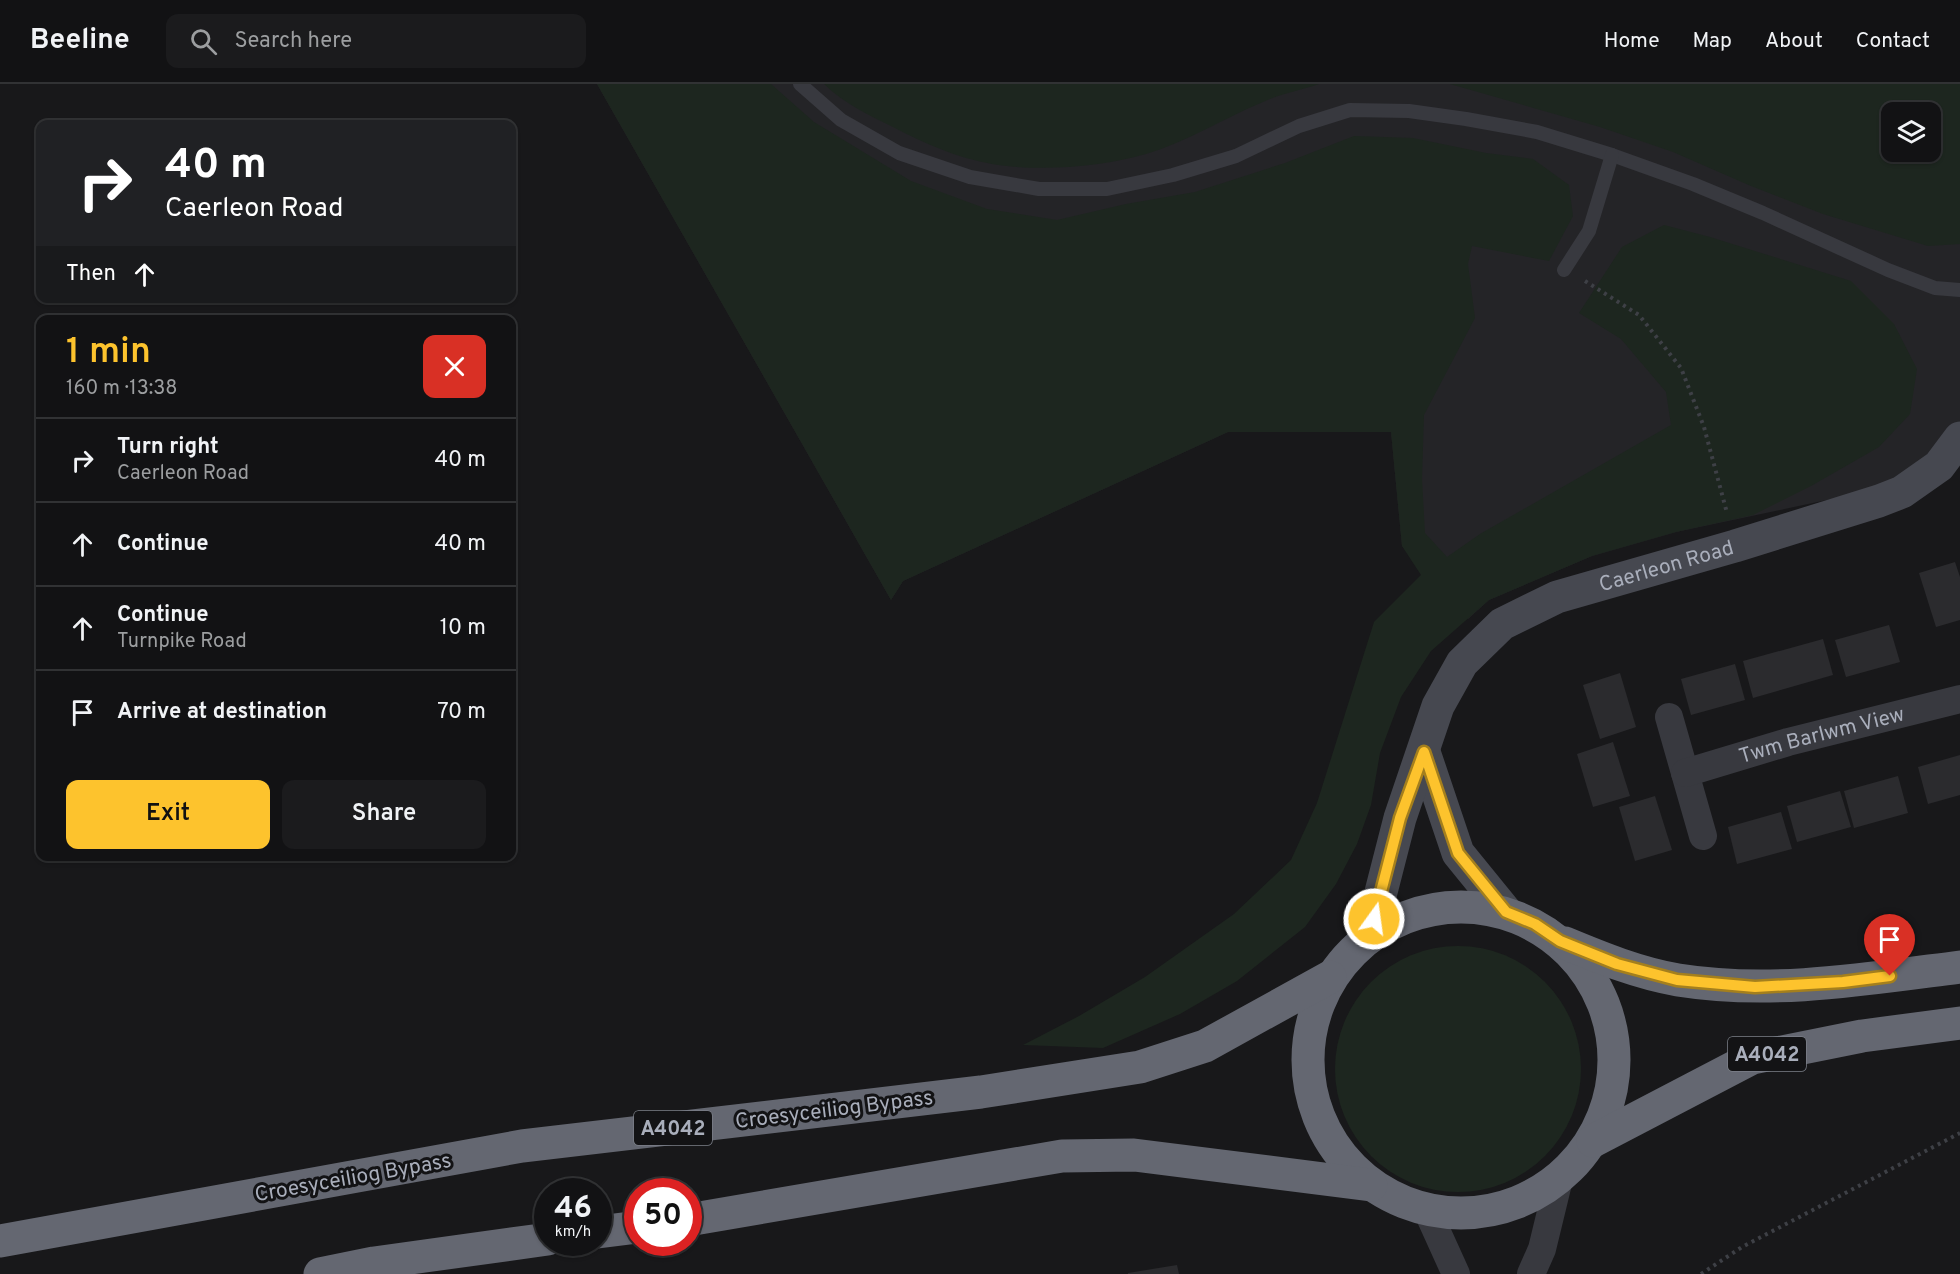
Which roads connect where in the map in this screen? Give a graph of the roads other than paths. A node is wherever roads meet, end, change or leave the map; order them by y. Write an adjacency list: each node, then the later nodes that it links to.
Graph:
1 (800, 84): 2 (lane)
2 (1612, 155): 3 (lane); 4 (lane)
3 (1564, 270)
4 (1960, 290)
5 (1960, 438): 8 (main road, Caerleon Road)
6 (1960, 699): 9 (street, Twm Barlwm View)
7 (1669, 717): 9 (street)
8 (1424, 752): 11 (main road); 12 (main road, Caerleon Road)
9 (1685, 772): 10 (street)
10 (1703, 836)
11 (1506, 912): 12 (highway); 13 (highway)
12 (1370, 935): 15 (highway)
13 (1560, 941): 14 (highway); 17 (highway)
14 (1960, 967)
15 (1330, 977): 19 (highway); 22 (highway, Croesyceiliog Bypass / A4042)
16 (1960, 1023): 17 (highway, A4042)
17 (1593, 1140): 18 (highway)
18 (1559, 1179): 20 (highway); 26 (street)
19 (1371, 1185): 20 (highway); 21 (highway)
20 (1427, 1210): 25 (street)
21 (702, 1218)
22 (0, 1241)
23 (534, 1241): 24 (highway)
24 (320, 1274)
25 (1456, 1274)
26 (1531, 1274)

